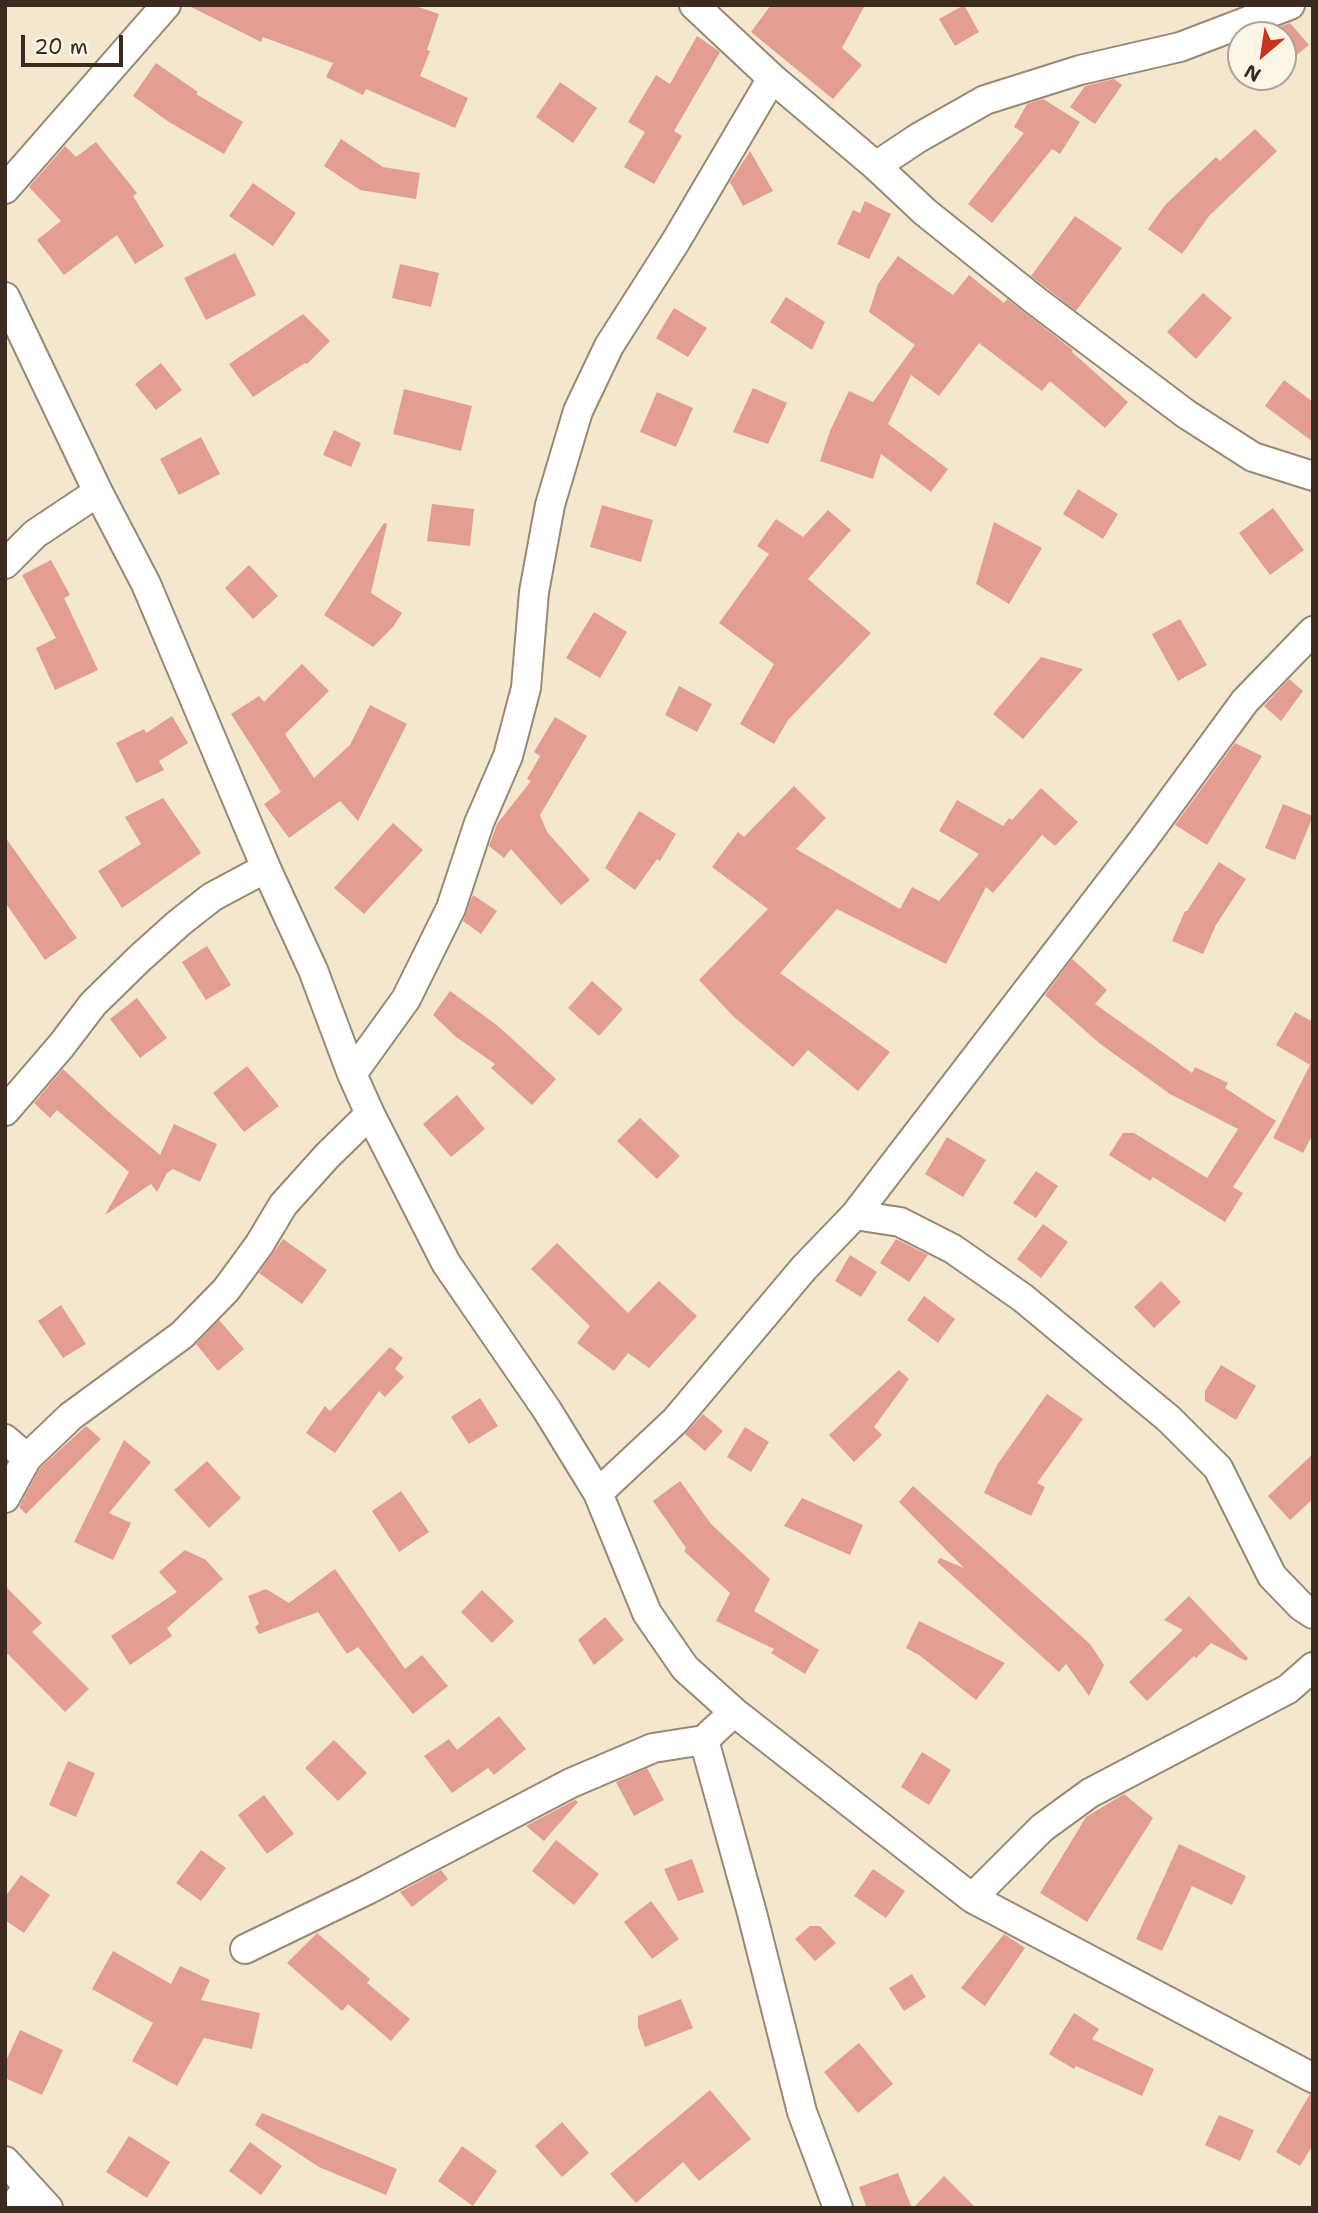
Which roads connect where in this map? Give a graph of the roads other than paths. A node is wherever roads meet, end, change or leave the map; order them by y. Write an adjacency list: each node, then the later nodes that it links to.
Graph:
1 (166, 5): 6 (street)
2 (694, 5): 4 (street)
3 (1290, 5): 5 (street)
4 (772, 78): 5 (street); 13 (street)
5 (876, 166): 8 (street)
6 (5, 189)
7 (5, 297): 9 (street)
8 (1313, 476)
9 (98, 492): 10 (street); 12 (street)
10 (5, 564)
11 (1313, 631): 16 (street)
12 (266, 868): 13 (street); 14 (street)
13 (352, 1073): 15 (street)
14 (5, 1111)
15 (370, 1114): 18 (street); 19 (street)
16 (855, 1215): 19 (street); 21 (street)
17 (5, 1438): 18 (street)
18 (27, 1458): 20 (street)
19 (598, 1493): 23 (street)
20 (5, 1498)
21 (1313, 1614)
22 (1313, 1667): 25 (street)
23 (734, 1712): 24 (street); 25 (street)
24 (704, 1740): 26 (street); 31 (street)
25 (972, 1898): 27 (street)
26 (245, 1949)
27 (1313, 2078)
28 (5, 2161): 29 (street)
29 (20, 2197): 30 (street)
30 (48, 2208)
31 (838, 2208)

